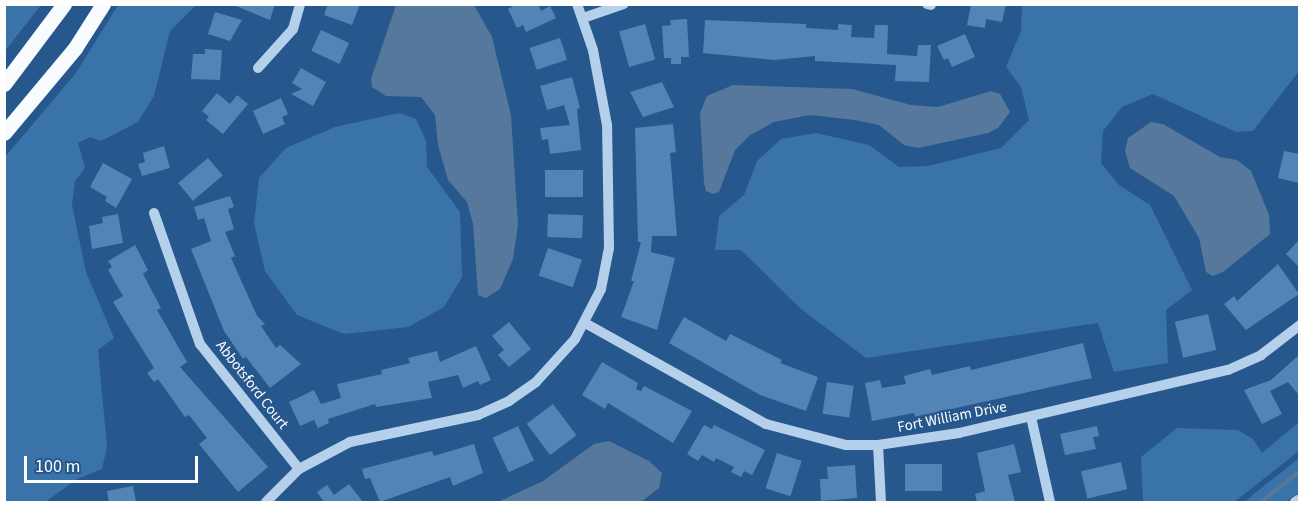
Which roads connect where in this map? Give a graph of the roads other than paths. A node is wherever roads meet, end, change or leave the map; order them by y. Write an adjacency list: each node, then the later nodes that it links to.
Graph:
1 (63, 4): 8 (main road)
2 (103, 4): 9 (main road)
3 (300, 4): 7 (street)
4 (577, 4): 6 (street)
5 (624, 4): 6 (street)
6 (583, 18): 11 (street)
7 (258, 68)
8 (4, 84)
9 (4, 133)
10 (154, 213): 15 (street, Abbotsford Court)
11 (585, 323): 14 (street, Fort William Drive); 15 (street)
12 (1299, 325): 13 (street, Fort William Drive)
13 (1031, 417): 14 (street, Fort William Drive); 19 (street)
14 (878, 446): 18 (street)
15 (299, 469): 17 (street)
16 (1299, 499): 20 (street)
17 (266, 502)
18 (881, 502)
19 (1050, 502)
20 (1295, 502)

